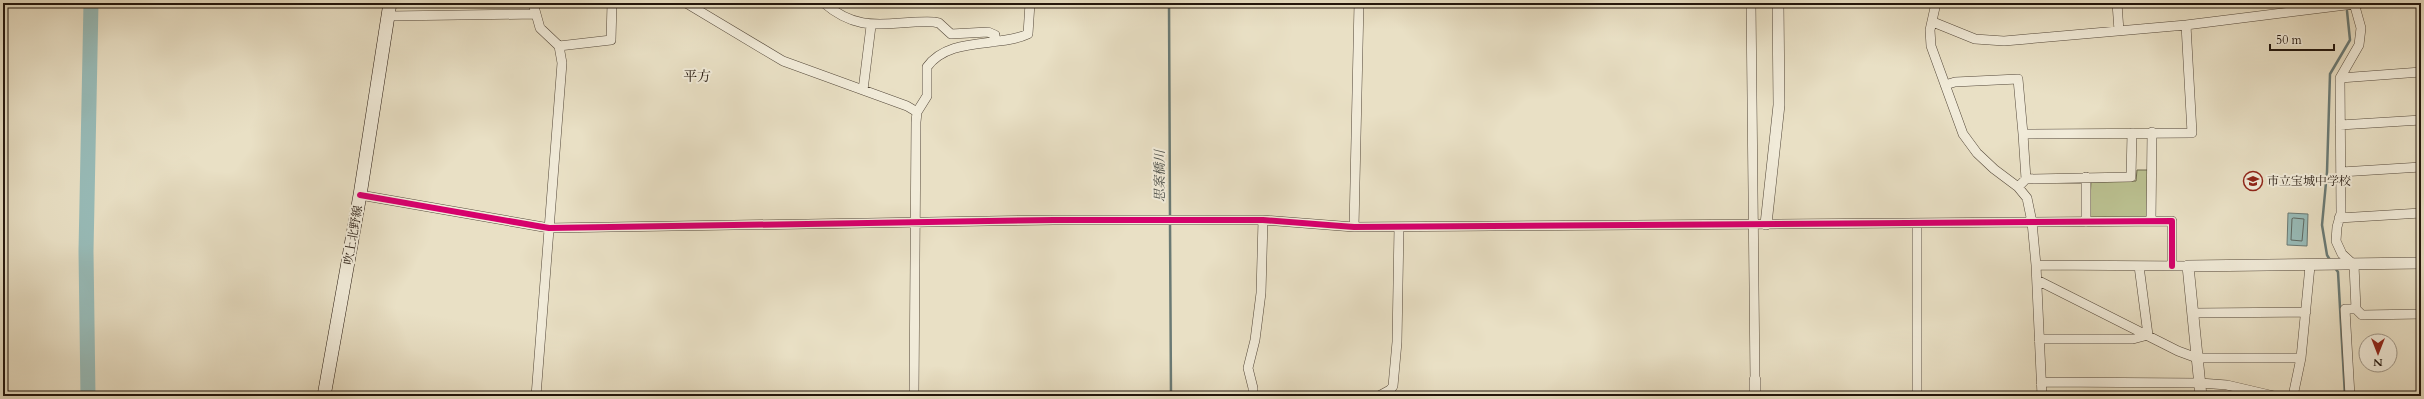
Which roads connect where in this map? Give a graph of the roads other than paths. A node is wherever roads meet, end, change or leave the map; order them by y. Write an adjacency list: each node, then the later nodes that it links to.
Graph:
1 (533, 3): 13 (street)
2 (612, 3): 19 (street)
3 (686, 3): 23 (street)
4 (824, 3): 16 (street)
5 (1030, 3): 18 (street)
6 (1359, 3): 46 (street)
7 (1751, 3): 43 (street)
8 (1778, 3): 44 (street)
9 (1936, 3): 14 (street)
10 (2117, 3): 17 (street)
11 (2356, 3): 15 (street); 21 (street)
12 (390, 9): 13 (street); 35 (main road, 吹上北野線)
13 (536, 14): 19 (street)
14 (1933, 22): 17 (street); 22 (street)
15 (2186, 25): 17 (street); 27 (street)
16 (871, 26): 18 (street); 23 (street)
17 (2119, 31)
18 (995, 42): 24 (street)
19 (558, 46): 48 (street)
20 (2421, 72): 21 (street)
21 (2340, 78): 26 (street)
22 (1945, 85): 29 (street); 34 (street)
23 (863, 90): 24 (street)
24 (917, 112): 42 (street)
25 (2421, 120): 26 (street)
26 (2340, 125): 31 (street)
27 (2152, 132): 28 (street); 39 (street)
28 (2132, 133): 29 (street); 32 (street)
29 (2023, 134): 33 (street)
30 (2421, 167): 31 (street)
31 (2341, 172): 37 (street)
32 (2086, 177): 33 (street); 41 (street)
33 (2026, 179): 34 (street)
34 (2018, 187): 40 (street)
35 (360, 195): 48 (street); 69 (main road, 吹上北野線)
36 (2421, 213): 37 (street)
37 (2339, 218): 55 (street)
38 (1263, 220): 42 (street); 46 (street); 72 (street)
39 (2151, 221): 41 (street); 52 (street)
40 (2032, 222): 41 (street); 45 (street); 50 (street)
41 (2086, 222)
42 (916, 223): 48 (street); 71 (street)
43 (1752, 224): 44 (street); 47 (street); 65 (street)
44 (1766, 224): 45 (street)
45 (1917, 224): 75 (street)
46 (1354, 227): 47 (street)
47 (1398, 227): 73 (street)
48 (549, 228): 70 (street)
49 (2421, 263): 55 (street)
50 (2036, 266): 51 (street); 56 (street)
51 (2139, 266): 52 (street); 61 (street)
52 (2172, 266): 53 (street)
53 (2188, 266): 54 (street); 59 (street)
54 (2310, 266): 55 (street); 58 (street)
55 (2354, 266): 57 (street)
56 (2037, 280): 61 (street); 62 (street)
57 (2356, 309): 60 (street); 80 (street)
58 (2306, 312): 59 (street); 64 (street)
59 (2193, 313): 63 (street)
60 (2421, 314)
61 (2148, 335): 62 (street); 63 (street)
62 (2039, 339): 66 (street)
63 (2197, 358): 64 (street); 67 (street)
64 (2301, 358): 79 (street)
65 (1755, 380): 74 (street)
66 (2041, 382): 67 (street); 76 (street)
67 (2200, 383): 68 (street); 77 (street)
68 (2252, 393): 78 (street)
69 (324, 396)
70 (536, 396)
71 (914, 396)
72 (1253, 396)
73 (1379, 396)
74 (1755, 396)
75 (1917, 396)
76 (2042, 396)
77 (2201, 396)
78 (2274, 396)
79 (2293, 396)
80 (2350, 396)

